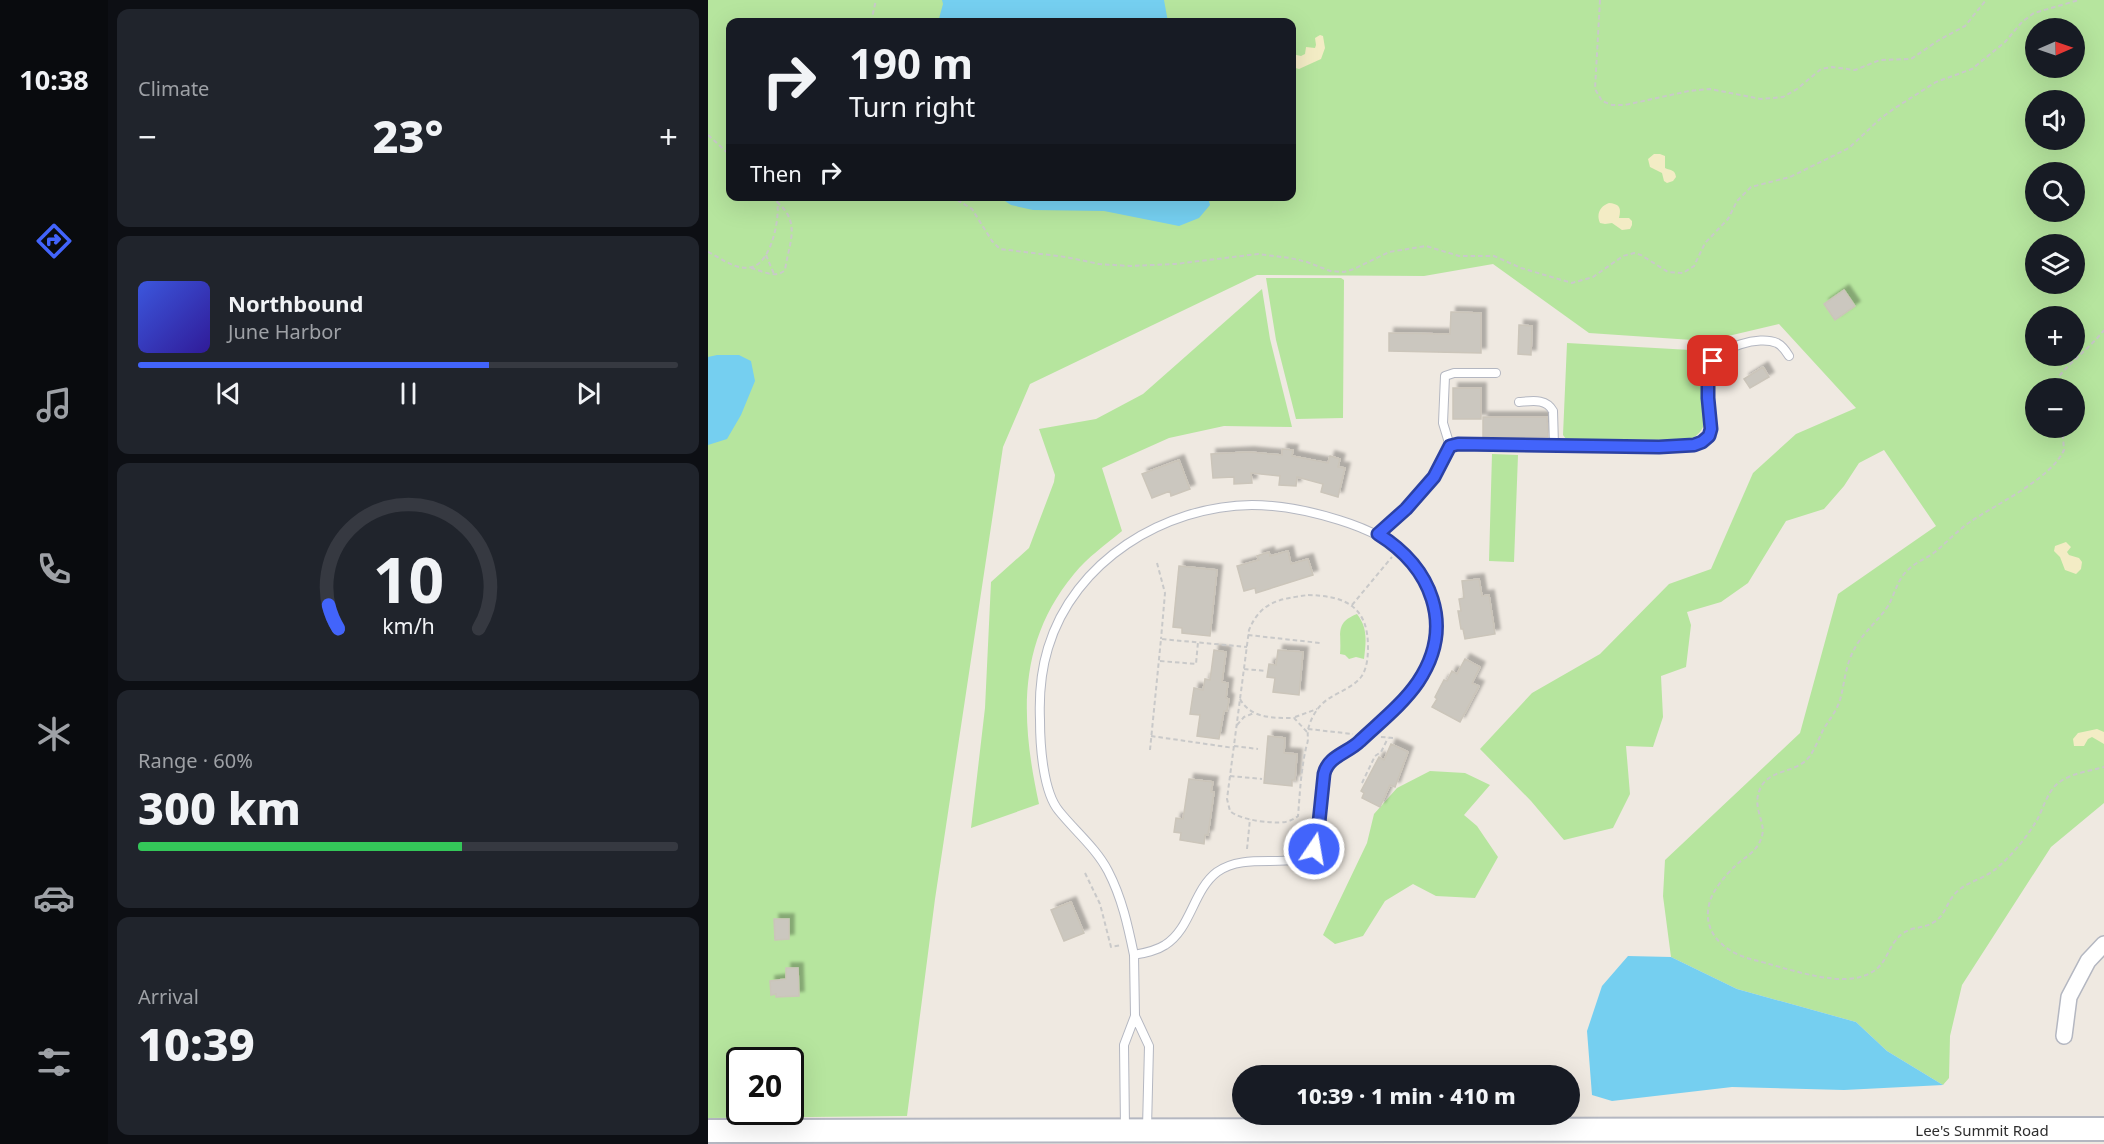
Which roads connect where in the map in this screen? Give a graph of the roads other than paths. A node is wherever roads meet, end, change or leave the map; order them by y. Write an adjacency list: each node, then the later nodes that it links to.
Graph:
1 (1789, 356): 4 (lane)
2 (1496, 373): 5 (lane)
3 (1519, 402): 4 (lane)
4 (1554, 445): 5 (lane)
5 (1450, 446): 6 (lane)
6 (1378, 534): 8 (lane); 8 (lane)
7 (2104, 944): 10 (street)
8 (1134, 956): 9 (lane)
9 (1135, 1016): 13 (lane); 13 (lane)
10 (2064, 1036)
11 (2104, 1129): 18 (main road, Lee's Summit Road)
12 (708, 1131): 14 (main road, Lee's Summit Road)
13 (1131, 1136): 14 (main road, Lee's Summit Road); 15 (main road, Lee's Summit Road)
14 (799, 1137)
15 (1326, 1137): 16 (main road, Lee's Summit Road)
16 (1501, 1137): 17 (main road, Lee's Summit Road)
17 (1680, 1137): 18 (main road, Lee's Summit Road)
18 (1857, 1137)

